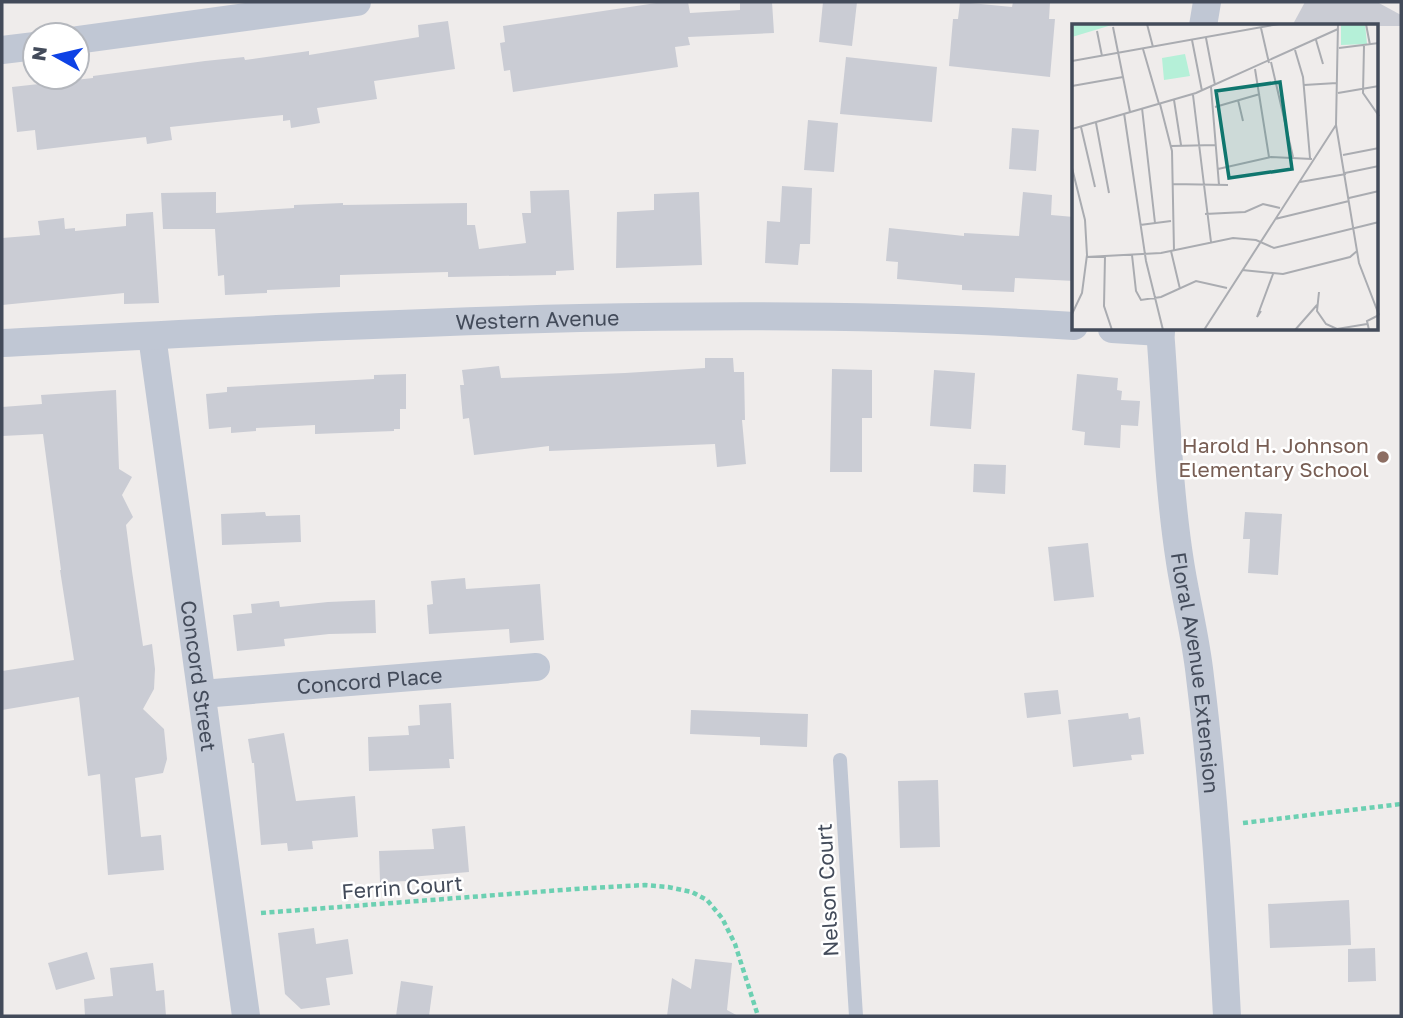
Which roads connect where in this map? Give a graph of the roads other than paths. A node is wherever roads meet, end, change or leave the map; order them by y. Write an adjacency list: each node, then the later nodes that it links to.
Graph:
1 (356, 2): 4 (street)
2 (1208, 2): 3 (street)
3 (1203, 24)
4 (91, 38)
5 (21, 48): 6 (street)
6 (2, 50)
7 (1072, 327): 9 (street, Western Avenue)
8 (1160, 331): 16 (street, Floral Avenue Extension)
9 (152, 336): 10 (street, Western Avenue); 12 (street, Concord Street)
10 (2, 343)
11 (536, 667): 12 (street, Concord Place)
12 (202, 694): 14 (street, Concord Street)
13 (841, 760): 15 (lane, Nelson Court)
14 (246, 1016)
15 (856, 1016)
16 (1227, 1016)

